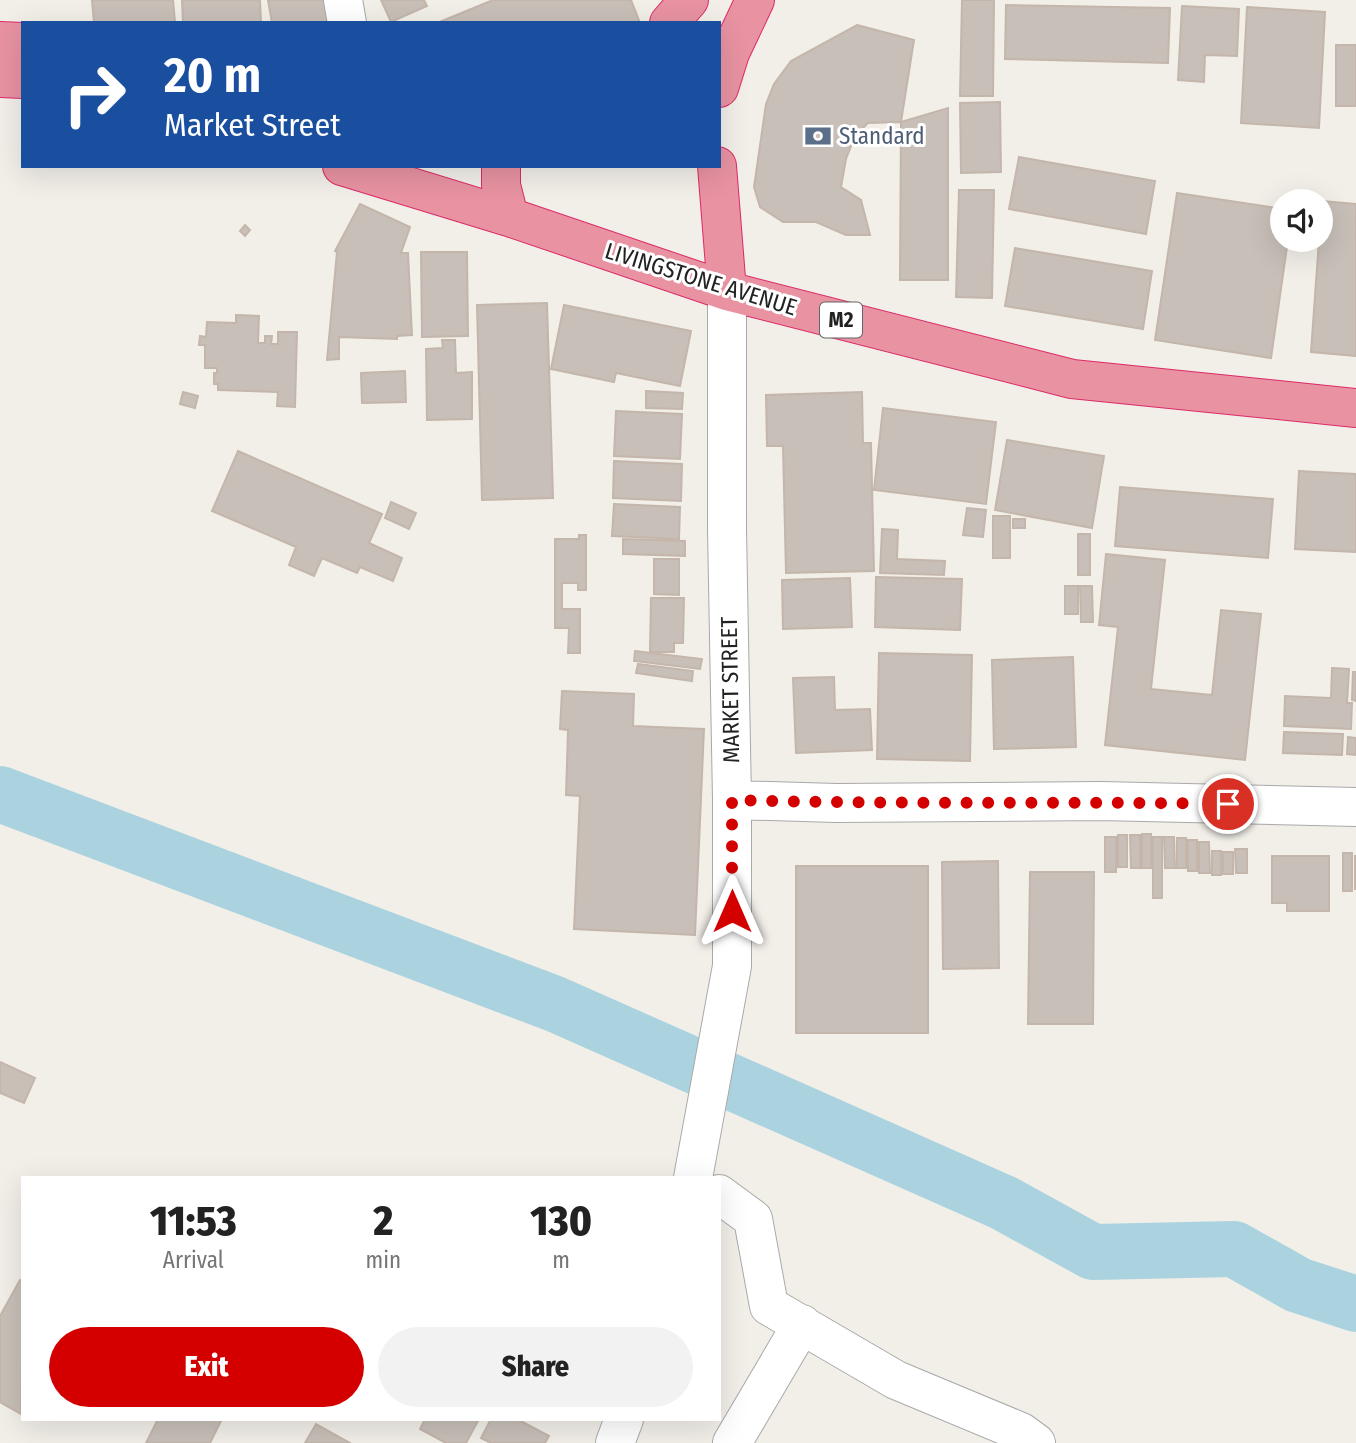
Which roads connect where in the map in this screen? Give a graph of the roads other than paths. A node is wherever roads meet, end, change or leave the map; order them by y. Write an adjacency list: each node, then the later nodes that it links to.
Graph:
1 (343, 0): 4 (street)
2 (689, 0): 5 (highway)
3 (755, 0): 10 (highway)
4 (347, 21)
5 (670, 21)
6 (0, 41): 7 (highway)
7 (21, 42)
8 (0, 78): 9 (highway)
9 (21, 79)
10 (721, 82)
11 (349, 168): 14 (highway, LIVINGSTONE AVENUE / M2)
12 (501, 168): 14 (highway)
13 (717, 168): 15 (highway)
14 (509, 217): 15 (highway, LIVINGSTONE AVENUE / M2)
15 (727, 291): 16 (highway, LIVINGSTONE AVENUE / M2); 17 (street, MARKET STREET)
16 (1356, 408)
17 (732, 800): 18 (street); 19 (street, MARKET STREET)
18 (1356, 807)
19 (702, 1176)
20 (721, 1196): 21 (street)
21 (802, 1324): 24 (street); 25 (street)
22 (623, 1421): 23 (street)
23 (615, 1443)
24 (732, 1443)
25 (1036, 1443)

